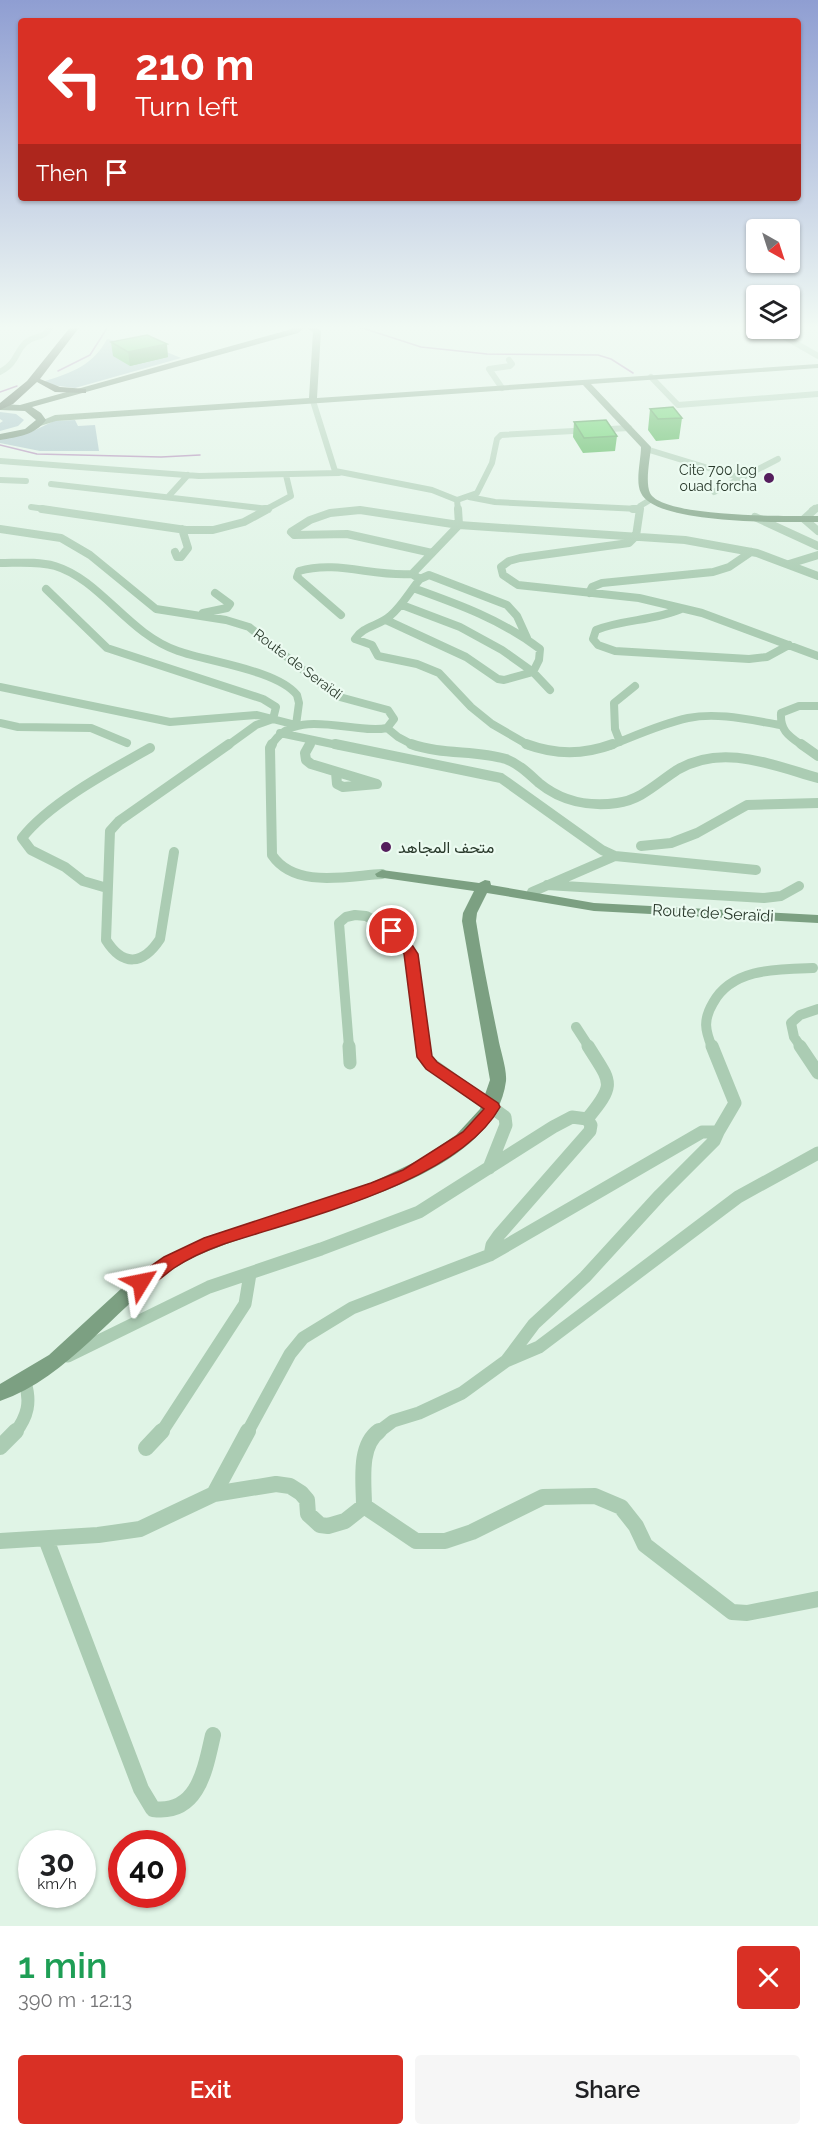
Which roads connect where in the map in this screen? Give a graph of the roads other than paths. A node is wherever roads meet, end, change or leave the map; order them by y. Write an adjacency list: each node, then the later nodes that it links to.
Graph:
1 (34, 415): 5 (main road)
2 (102, 415): 5 (street)
3 (317, 415): 11 (street)
4 (616, 415): 6 (street)
5 (38, 417): 7 (main road)
6 (628, 428): 8 (street); 20 (street)
7 (0, 437)
8 (646, 449): 14 (street); 22 (street)
9 (778, 459): 14 (street)
10 (0, 461): 13 (street)
11 (339, 473): 12 (street); 21 (street)
12 (286, 475): 13 (street); 25 (street)
13 (188, 476): 19 (street)
14 (741, 478): 18 (street)
15 (0, 480): 16 (street)
16 (26, 481)
17 (51, 484): 19 (street)
18 (714, 492)
19 (168, 497): 25 (street)
20 (468, 497): 21 (street); 26 (street)
21 (457, 500): 30 (street)
22 (650, 501): 26 (street); 27 (street)
23 (31, 507): 32 (street)
24 (818, 507): 28 (street)
25 (268, 509): 32 (street)
26 (639, 510): 34 (street)
27 (755, 517): 28 (street); 35 (street)
28 (804, 519): 29 (street); 33 (street)
29 (818, 519)
30 (459, 525): 34 (street); 38 (street); 38 (street)
31 (0, 529): 51 (street, Route de Seraïdi)
32 (182, 529): 36 (street)
33 (818, 531)
34 (636, 536): 37 (street); 48 (street)
35 (818, 546)
36 (176, 552)
37 (751, 552): 41 (street); 48 (street)
38 (432, 553): 42 (street)
39 (818, 555): 41 (street)
40 (0, 562): 64 (street)
41 (789, 564): 43 (street)
42 (412, 574): 44 (street); 52 (street)
43 (818, 576)
44 (420, 579): 45 (street); 54 (street)
45 (413, 588): 49 (street); 54 (street)
46 (46, 589): 62 (street)
47 (215, 593): 51 (street)
48 (589, 593): 50 (street)
49 (402, 605): 53 (street); 57 (street)
50 (681, 609): 55 (street); 55 (street)
51 (197, 615): 66 (street, Route de Seraïdi)
52 (341, 615)
53 (386, 620): 57 (street); 69 (street)
54 (527, 638): 57 (street)
55 (789, 645): 56 (street)
56 (818, 656)
57 (533, 672): 60 (street)
58 (635, 686): 69 (street)
59 (0, 687): 62 (street)
60 (550, 690)
61 (818, 706): 65 (street)
62 (273, 719): 64 (street); 84 (street)
63 (0, 723): 70 (street)
64 (296, 725): 66 (street, Route de Seraïdi); 67 (street, Route de Seraïdi)
65 (780, 725): 69 (street); 72 (street)
66 (387, 728): 74 (street)
67 (280, 732): 68 (street); 80 (street, Route de Seraïdi)
68 (312, 741): 73 (street); 78 (street)
69 (621, 742)
70 (127, 743)
71 (150, 748): 84 (street)
72 (818, 756)
73 (336, 772)
74 (818, 778)
75 (818, 803): 76 (street)
76 (641, 846)
77 (174, 852): 84 (street)
78 (615, 856): 79 (street); 82 (street)
79 (756, 870)
80 (382, 874): 81 (street, Route de Seraïdi)
81 (480, 885): 85 (street, Route de Seraïdi); 86 (street, Route de Seraïdi); 93 (street)
82 (547, 885): 83 (street); 85 (street)
83 (799, 886)
84 (107, 888)
85 (532, 892): 86 (street, Route de Seraïdi)
86 (608, 908): 87 (street, Route de Seraïdi)
87 (818, 919)
88 (813, 968): 95 (street)
89 (818, 1009): 92 (street)
90 (576, 1028): 94 (street)
91 (350, 1063): 93 (street)
92 (818, 1073)
93 (493, 1107): 97 (street); 101 (street)
94 (586, 1119): 97 (street); 98 (street)
95 (718, 1132): 98 (street); 100 (street)
96 (818, 1153): 100 (street)
97 (489, 1169): 99 (street)
98 (490, 1255): 106 (street)
99 (250, 1274): 101 (street); 105 (street)
100 (506, 1362): 107 (street)
101 (53, 1363): 102 (street)
102 (25, 1382): 103 (street); 104 (street)
103 (0, 1393)
104 (0, 1447)
105 (146, 1448)
106 (214, 1494): 107 (street); 108 (street)
107 (364, 1506): 110 (street)
108 (46, 1539): 109 (street); 111 (street)
109 (0, 1541)
110 (818, 1599)
111 (213, 1734)

